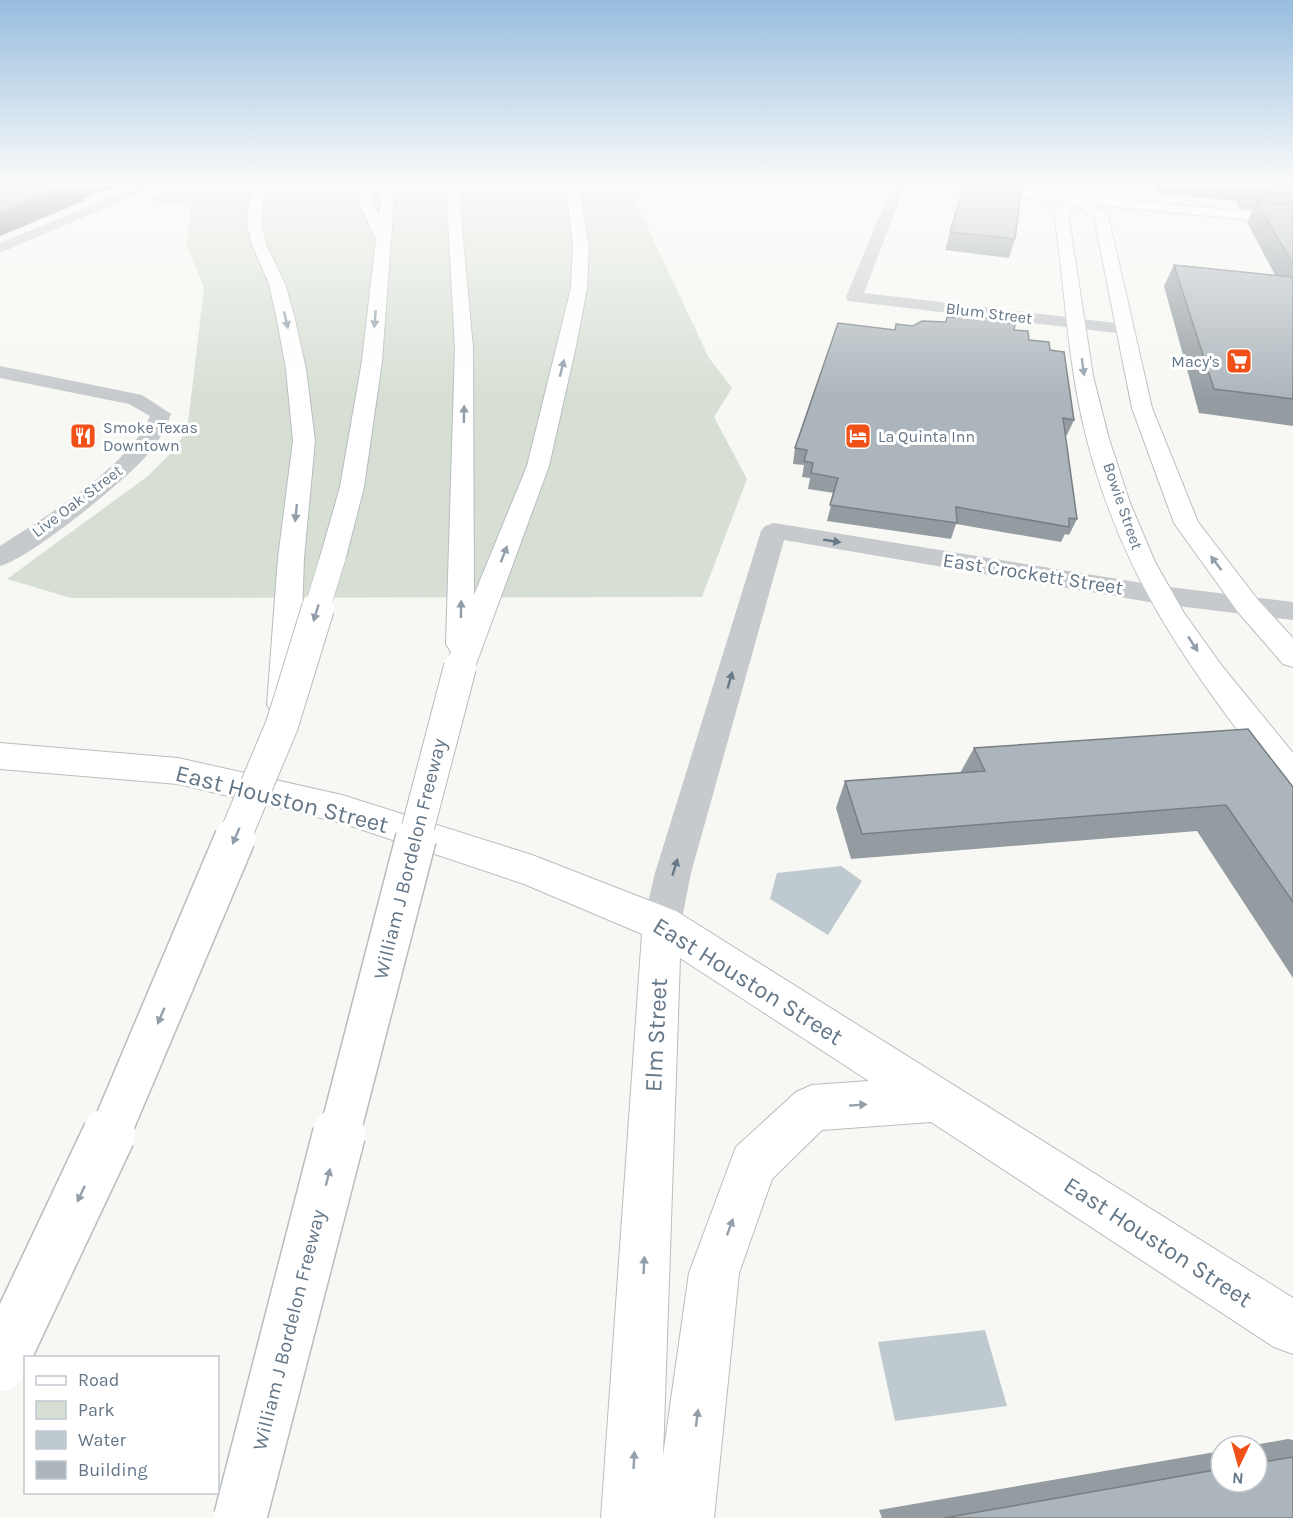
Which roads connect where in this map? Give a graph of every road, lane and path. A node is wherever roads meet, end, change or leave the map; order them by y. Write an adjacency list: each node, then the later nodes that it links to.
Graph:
1 (264, 256): 18 (main road, one-way to 18, bridge)
2 (383, 256): 18 (main road, one-way to 18, bridge)
3 (458, 256): 17 (main road, William J Bordelon Freeway, one-way to 3)
4 (580, 256): 17 (main road, one-way to 4)
5 (871, 256): 8 (street, Blum Street)
6 (1067, 256): 8 (main road, Bowie Street)
7 (1109, 256): 9 (main road)
8 (1077, 323): 9 (street, Blum Street); 13 (main road, Bowie Street, one-way to 13)
9 (1124, 328): 14 (main road, one-way to 9)
10 (0, 372): 12 (street, Live Oak Street)
11 (774, 531): 13 (street, East Crockett Street, one-way to 13); 21 (street, Elm Street, one-way to 11)
12 (0, 558)
13 (1161, 595): 14 (street, East Crockett Street); 20 (main road, Bowie Street, one-way to 20)
14 (1248, 606): 15 (street, East Crockett Street); 16 (main road)
15 (1293, 611)
16 (1293, 657)
17 (460, 667): 25 (main road, William J Bordelon Freeway, one-way to 17, bridge)
18 (282, 725): 24 (main road, one-way to 24, bridge)
19 (0, 756): 21 (main road, East Houston Street)
20 (1293, 777)
21 (662, 924): 22 (main road, East Houston Street); 26 (main road, Elm Street, one-way to 21)
22 (935, 1099): 23 (main road, East Houston Street); 27 (main road, one-way to 22)
23 (1293, 1328)
24 (0, 1365)
25 (240, 1518)
26 (631, 1518)
27 (684, 1518)

